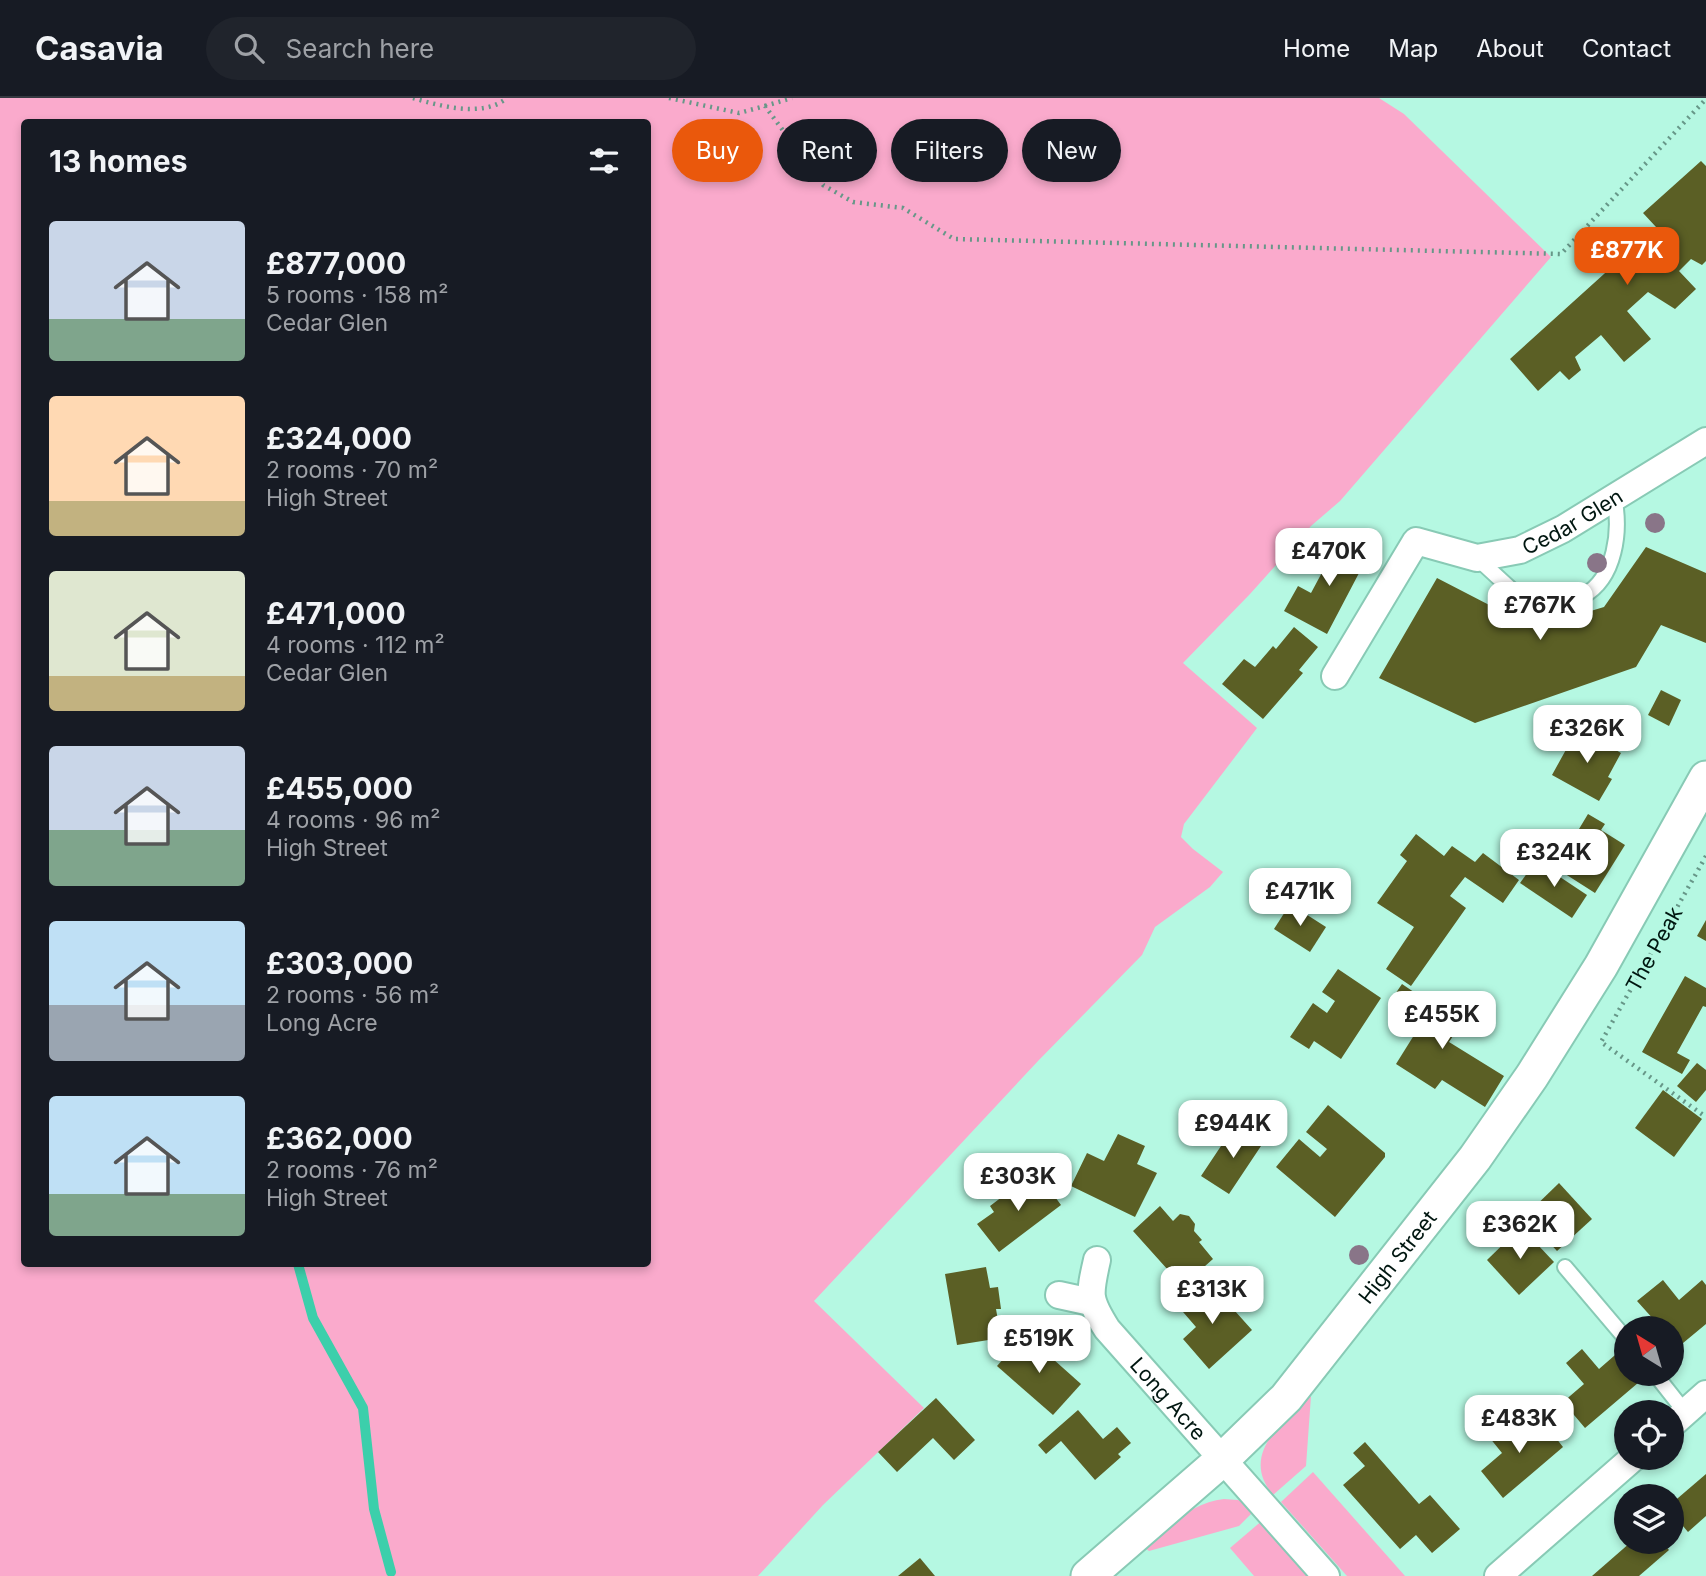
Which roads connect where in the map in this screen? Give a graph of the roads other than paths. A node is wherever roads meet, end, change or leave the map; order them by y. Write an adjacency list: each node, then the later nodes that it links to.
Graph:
1 (1706, 441): 2 (street, Cedar Glen)
2 (1614, 497): 3 (street, Cedar Glen); 3 (lane)
3 (1477, 558): 4 (street, Cedar Glen)
4 (1335, 676)
5 (1706, 778): 13 (street, High Street)
6 (1097, 1260): 9 (street)
7 (1565, 1267): 10 (lane)
8 (1059, 1295): 9 (street)
9 (1091, 1302): 13 (street, Long Acre)
10 (1614, 1325)
11 (1706, 1394): 12 (street)
12 (1684, 1413)
13 (1224, 1458): 15 (street, High Street); 16 (street, Long Acre)
14 (1619, 1470): 17 (street)
15 (1088, 1576)
16 (1326, 1576)
17 (1498, 1576)

